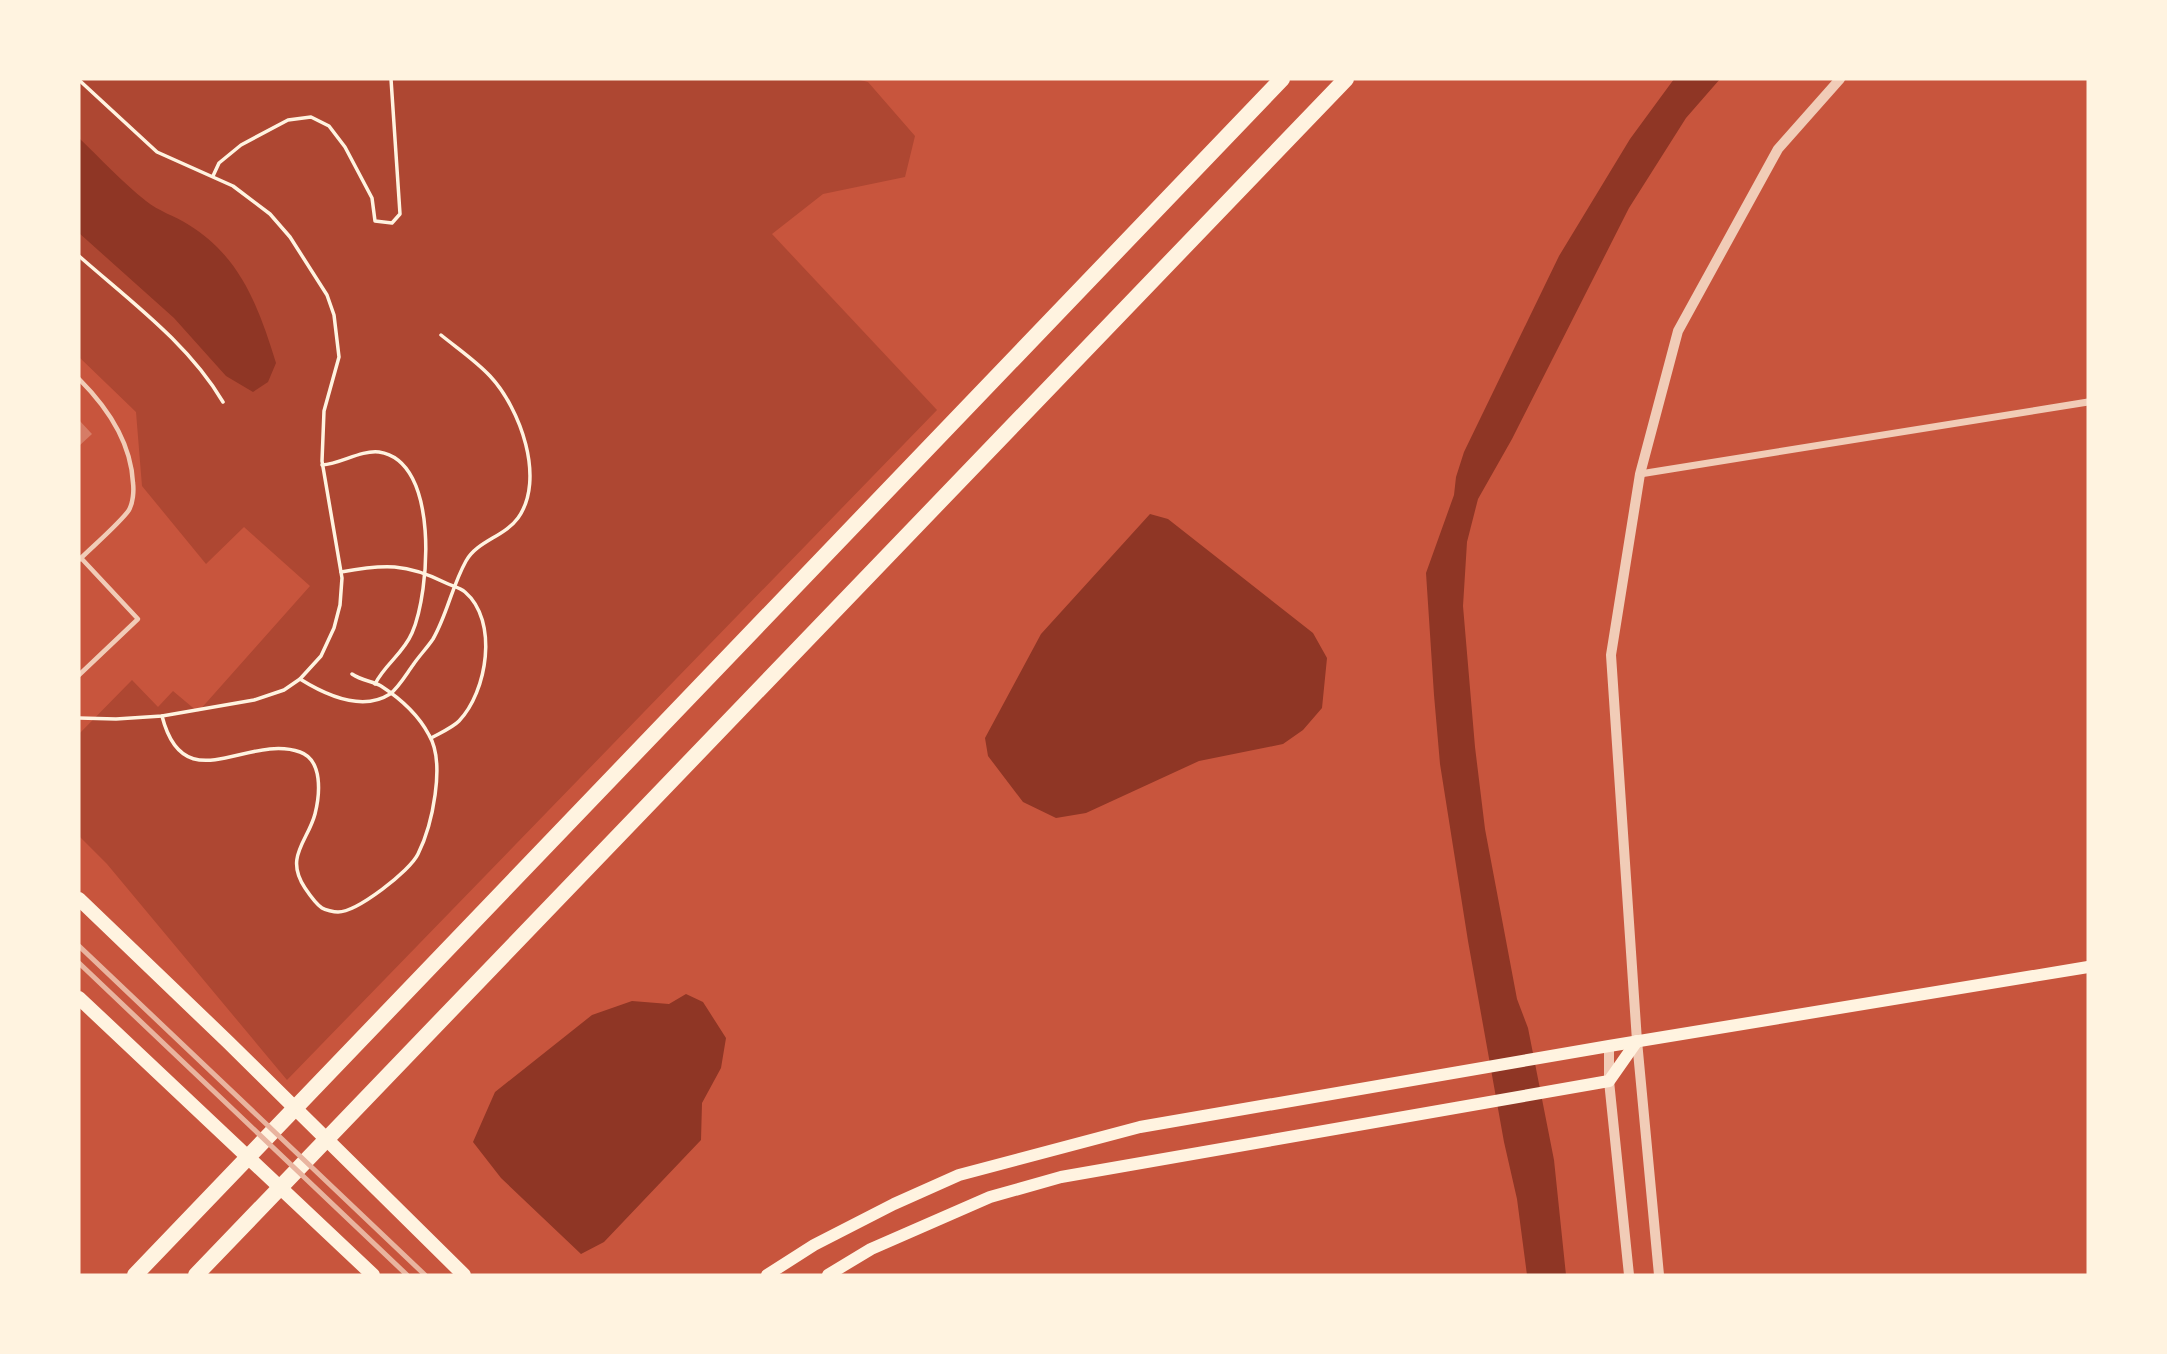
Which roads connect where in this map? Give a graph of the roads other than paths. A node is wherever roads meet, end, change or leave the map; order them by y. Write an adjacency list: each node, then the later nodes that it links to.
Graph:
1 (1282, 79): 15 (highway)
2 (1346, 79): 16 (highway)
3 (1840, 79): 6 (street)
4 (79, 379): 7 (lane)
5 (2088, 402): 6 (street)
6 (1640, 474): 12 (street)
7 (80, 559): 8 (lane)
8 (79, 676)
9 (79, 899): 18 (main road)
10 (2088, 967): 12 (main road)
11 (79, 998): 17 (main road)
12 (1637, 1041): 13 (main road); 14 (main road); 22 (street)
13 (1609, 1046): 14 (street); 19 (main road)
14 (1609, 1081): 20 (main road); 21 (street)
15 (135, 1275)
16 (196, 1275)
17 (373, 1275)
18 (464, 1275)
19 (767, 1275)
20 (828, 1275)
21 (1629, 1275)
22 (1659, 1275)

